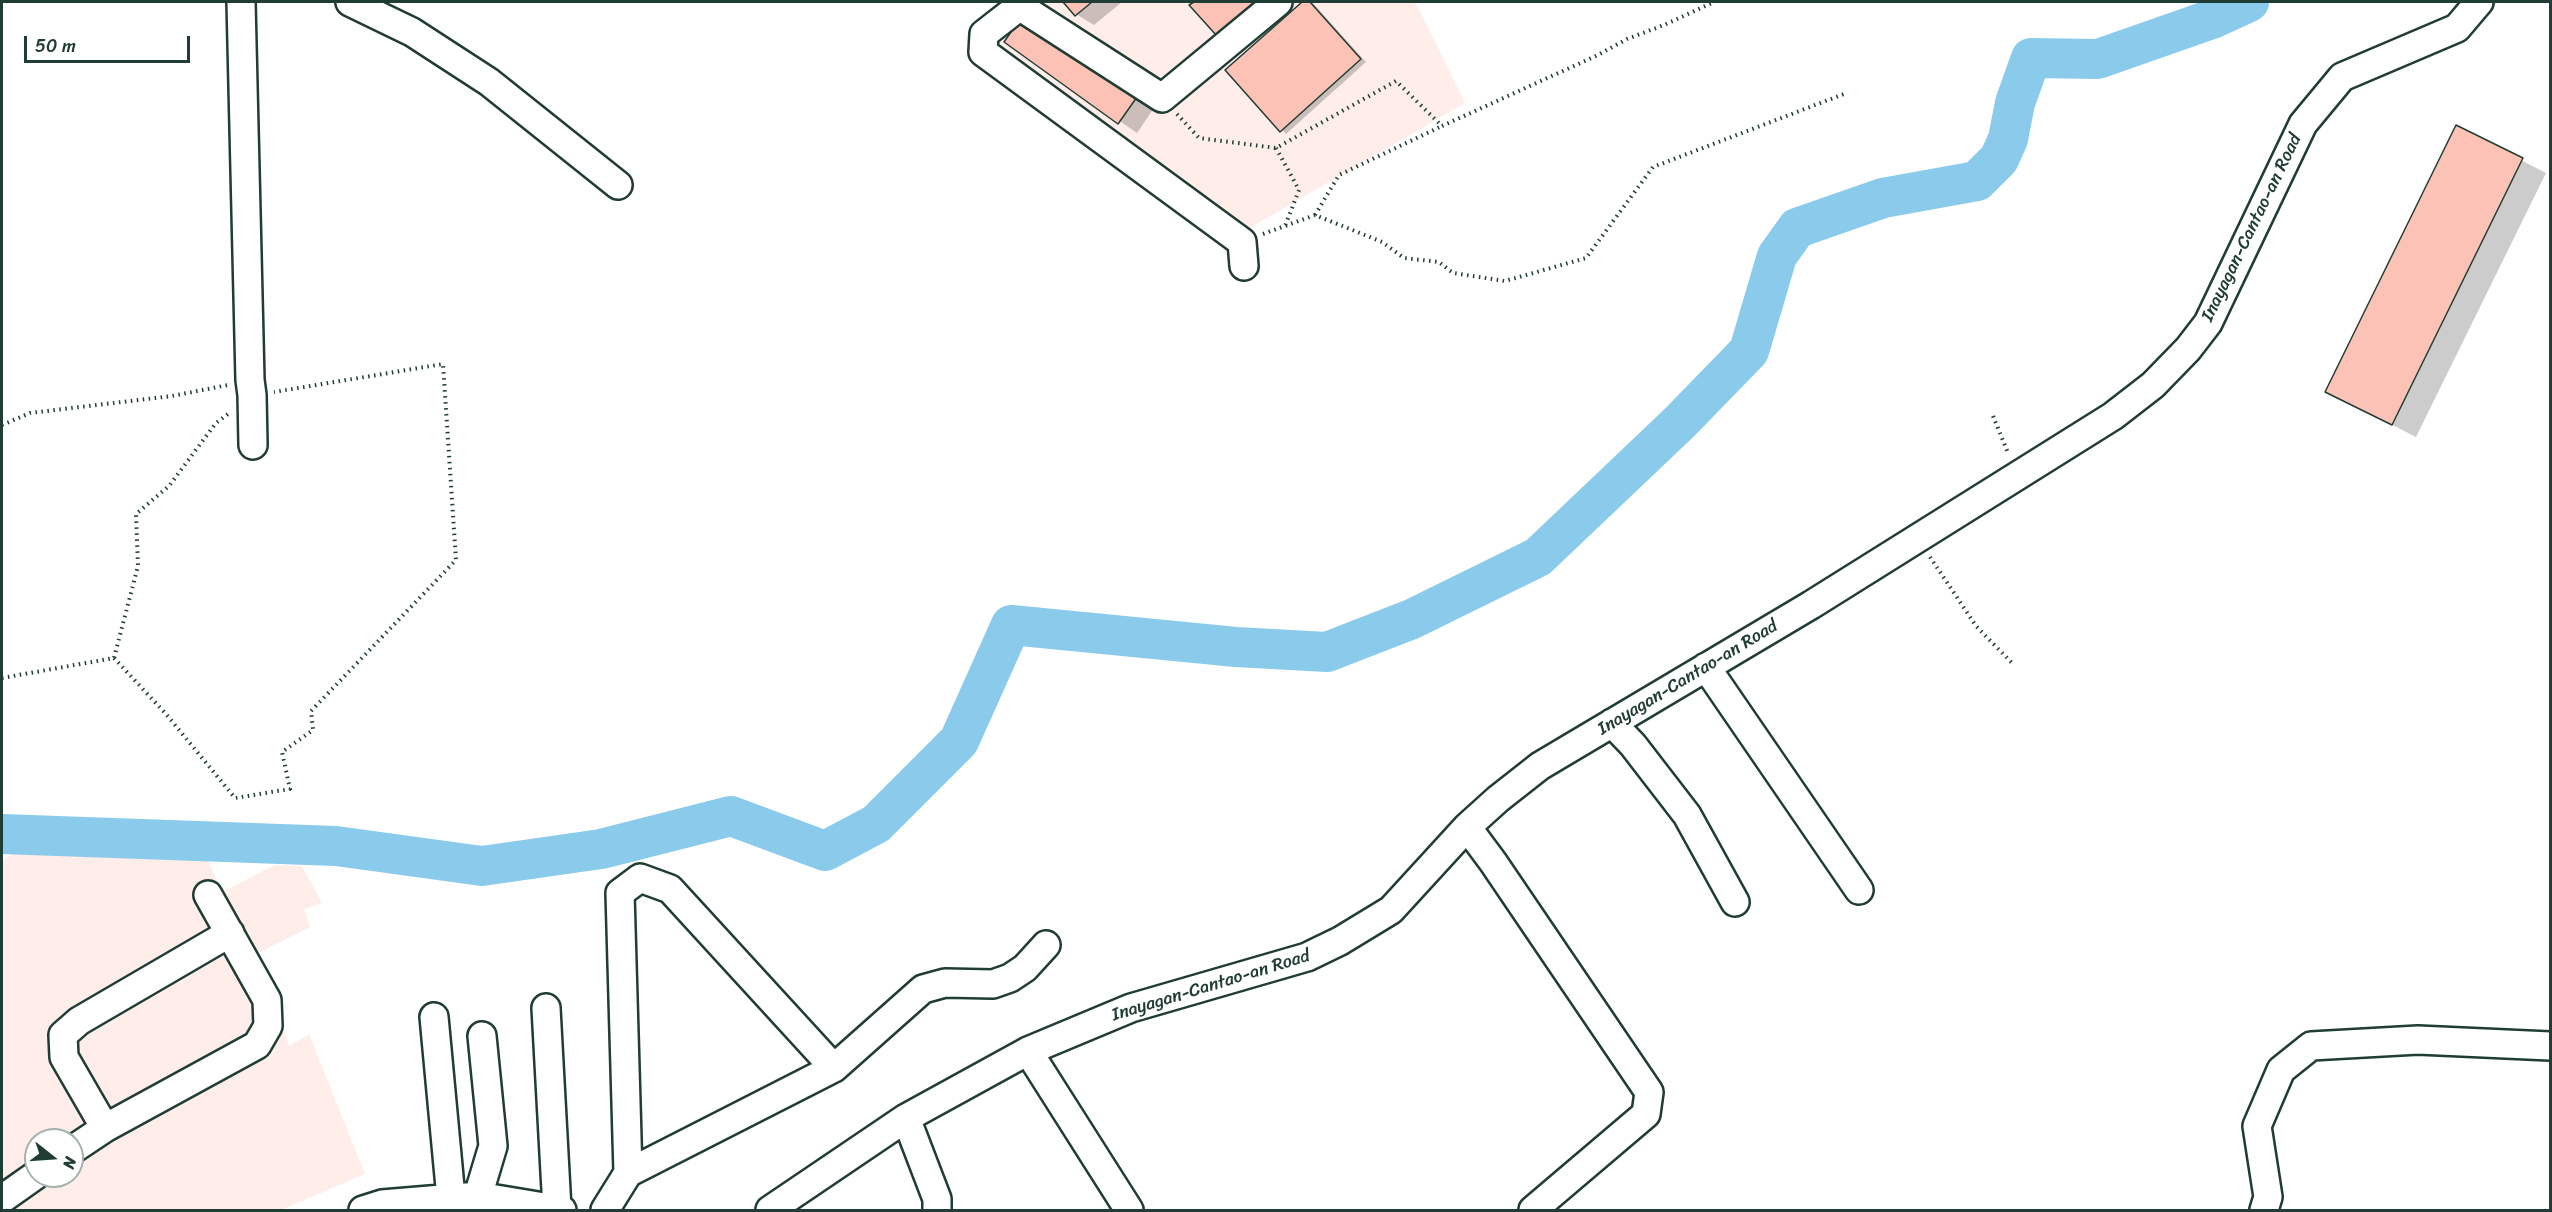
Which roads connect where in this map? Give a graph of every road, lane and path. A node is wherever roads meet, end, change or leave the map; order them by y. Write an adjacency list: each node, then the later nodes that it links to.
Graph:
1 (241, 2): 15 (street)
2 (350, 2): 11 (street)
3 (1278, 2): 8 (street)
4 (1714, 2): 9 (path)
5 (2479, 2): 19 (street, Inayagan-Cantao-an Road)
6 (1011, 6): 8 (street); 14 (street)
7 (1844, 94): 12 (path)
8 (1162, 98): 10 (path)
9 (1442, 126): 10 (path); 12 (path)
10 (1276, 148): 13 (path)
11 (618, 185)
12 (1315, 215): 13 (path)
13 (1284, 227): 14 (path)
14 (1243, 254)
15 (251, 388): 17 (path); 18 (street); 21 (path); 21 (path)
16 (1993, 416): 19 (path)
17 (2, 426)
18 (254, 444)
19 (2018, 476): 20 (street, Inayagan-Cantao-an Road)
20 (1917, 539): 22 (path); 23 (street, Inayagan-Cantao-an Road)
21 (114, 658): 24 (path)
22 (2012, 663)
23 (1706, 667): 25 (street, Inayagan-Cantao-an Road); 27 (street)
24 (2, 678)
25 (1612, 723): 26 (street, Inayagan-Cantao-an Road); 29 (street)
26 (1467, 827): 36 (street, Inayagan-Cantao-an Road); 52 (street)
27 (1859, 890)
28 (208, 895): 30 (street)
29 (1735, 902)
30 (230, 933): 39 (street); 39 (street)
31 (1046, 945): 37 (street)
32 (546, 1008): 47 (street)
33 (434, 1017): 44 (street)
34 (482, 1036): 43 (street)
35 (2550, 1046): 53 (street)
36 (1028, 1051): 38 (street, Inayagan-Cantao-an Road); 51 (street)
37 (834, 1068): 41 (street); 41 (street)
38 (906, 1118): 49 (street, Inayagan-Cantao-an Road); 50 (street)
39 (105, 1128): 40 (street)
40 (84, 1142)
41 (628, 1173): 48 (street)
42 (24, 1183): 45 (street)
43 (478, 1196): 44 (street); 47 (street)
44 (452, 1198): 46 (street)
45 (2, 1199)
46 (363, 1210)
47 (559, 1210)
48 (605, 1210)
49 (770, 1210)
50 (937, 1210)
51 (1129, 1210)
52 (1533, 1210)
53 (2264, 1210)

